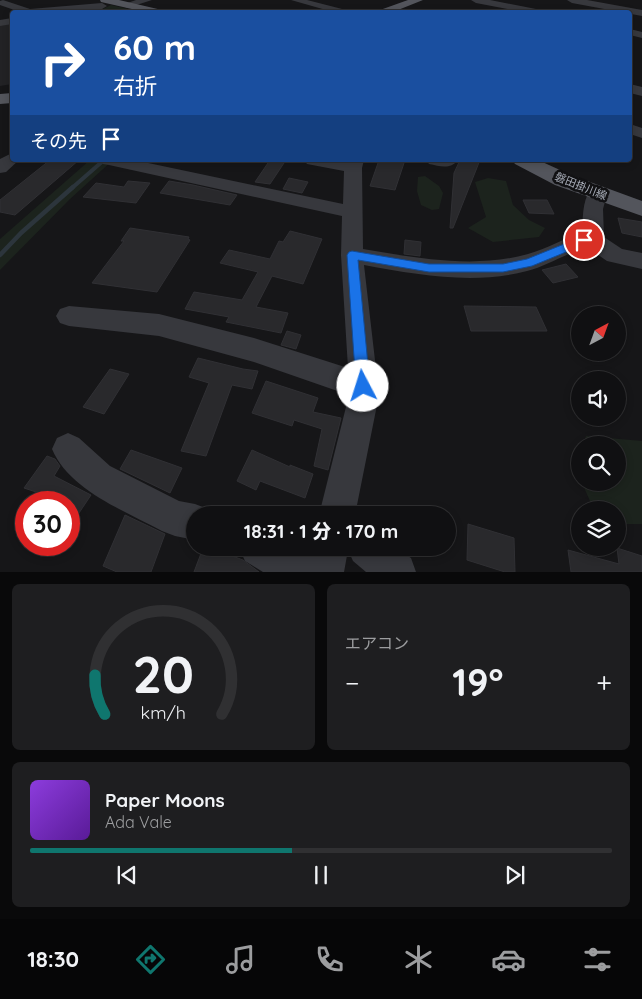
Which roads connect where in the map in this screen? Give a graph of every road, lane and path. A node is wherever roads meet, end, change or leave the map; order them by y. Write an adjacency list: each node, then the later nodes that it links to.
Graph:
1 (14, 0): 8 (street)
2 (147, 0): 9 (street)
3 (296, 0): 14 (street)
4 (418, 0): 15 (main road)
5 (476, 0): 16 (street)
6 (536, 0): 17 (street)
7 (572, 0): 18 (street)
8 (1, 3): 11 (street)
9 (127, 5): 10 (main road); 13 (main road)
10 (101, 6): 12 (street)
11 (24, 10)
12 (54, 10)
13 (149, 10)
14 (335, 10)
15 (390, 10)
16 (514, 10)
17 (520, 10)
18 (626, 10)
19 (10, 160): 24 (street)
20 (119, 162): 27 (street)
21 (334, 162): 23 (street)
22 (526, 162): 25 (main road, 磐田掛川線)
23 (354, 164): 27 (street)
24 (0, 168)
25 (597, 194): 26 (main road, 磐田掛川線); 28 (street)
26 (642, 209)
27 (352, 212): 29 (street)
28 (593, 240): 29 (street); 30 (street)
29 (352, 255): 32 (street)
30 (642, 262)
31 (69, 316): 32 (street)
32 (363, 386): 34 (street)
33 (68, 449): 35 (street)
34 (339, 506)
35 (186, 520)
36 (272, 556): 39 (street)
37 (328, 556): 40 (street)
38 (376, 556): 41 (street)
39 (301, 572)
40 (325, 572)
41 (397, 572)

